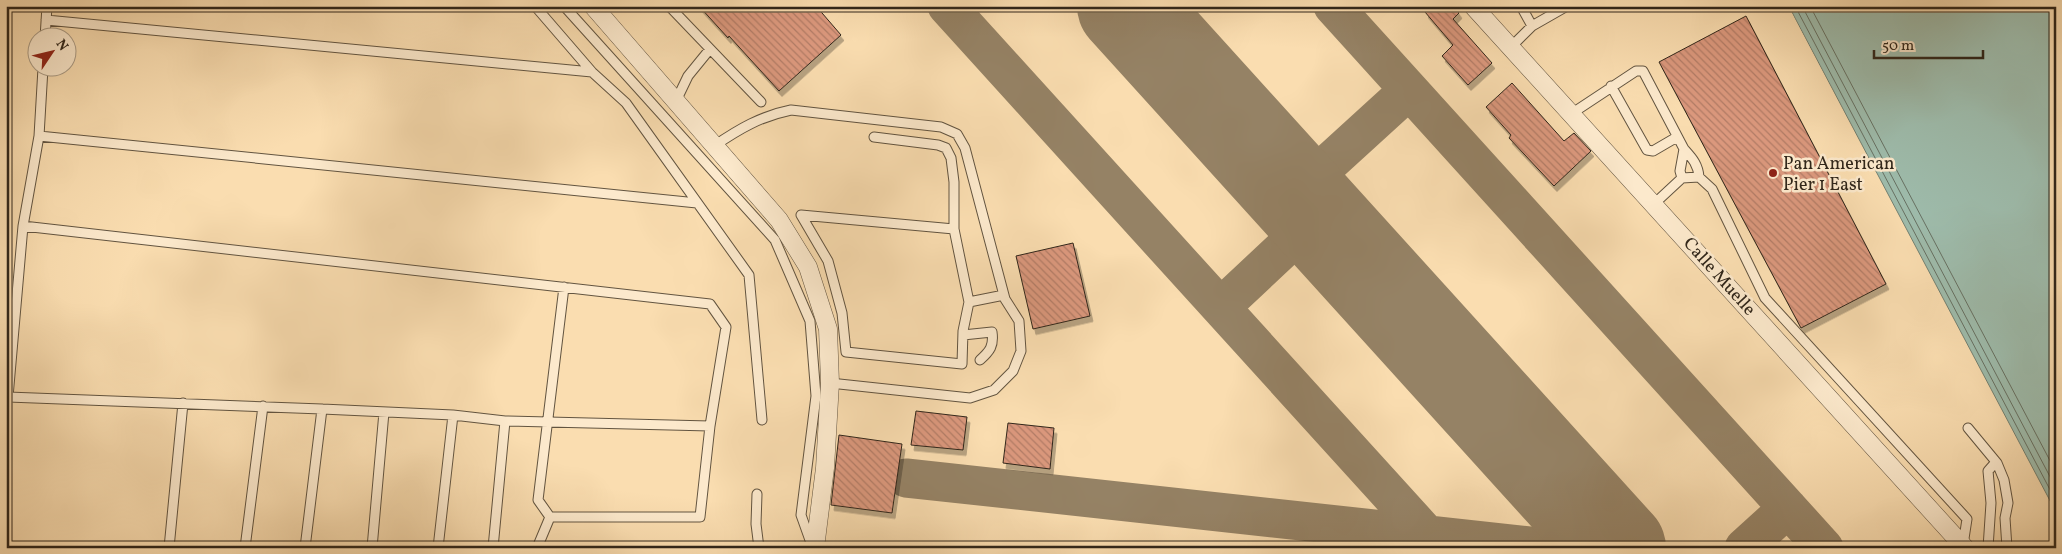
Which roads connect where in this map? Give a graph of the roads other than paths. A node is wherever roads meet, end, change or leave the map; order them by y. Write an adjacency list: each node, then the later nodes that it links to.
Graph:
1 (46, 6): 9 (lane)
2 (535, 6): 14 (lane)
3 (564, 6): 60 (lane)
4 (592, 6): 17 (street)
5 (669, 6): 13 (lane)
6 (1473, 6): 12 (street, Calle Muelle)
7 (1521, 6): 10 (lane)
8 (1567, 6): 10 (lane)
9 (46, 20): 11 (lane); 14 (lane)
10 (1532, 26): 12 (lane)
11 (46, 28)
12 (1511, 47): 19 (street, Calle Muelle)
13 (710, 49): 17 (lane); 18 (lane)
14 (592, 72): 27 (lane)
15 (42, 78): 20 (lane)
16 (1611, 86): 19 (lane); 22 (lane); 22 (lane)
17 (676, 101): 23 (street)
18 (761, 102)
19 (1571, 114): 28 (street, Calle Muelle)
20 (39, 136): 27 (lane); 29 (lane)
21 (874, 137): 30 (lane)
22 (1677, 137): 24 (lane)
23 (714, 146): 32 (lane); 36 (street)
24 (1684, 149): 25 (lane); 26 (lane)
25 (1699, 177): 26 (lane); 51 (lane)
26 (1682, 178): 28 (lane)
27 (697, 203): 43 (lane)
28 (1654, 204): 51 (street, Calle Muelle)
29 (23, 226): 31 (lane); 37 (lane)
30 (954, 229): 33 (lane); 34 (lane)
31 (564, 287): 45 (lane); 46 (lane)
32 (1004, 295): 33 (lane); 36 (lane)
33 (969, 302): 34 (lane)
34 (963, 335): 35 (lane)
35 (980, 360)
36 (830, 384): 60 (street)
37 (7, 398): 38 (lane)
38 (183, 403): 39 (lane); 52 (lane)
39 (263, 406): 40 (lane); 53 (lane)
40 (322, 409): 41 (lane); 54 (lane)
41 (384, 412): 42 (lane); 55 (lane)
42 (453, 415): 44 (lane); 56 (lane)
43 (762, 420)
44 (506, 421): 45 (lane); 57 (lane)
45 (548, 422): 46 (lane); 50 (lane)
46 (710, 426): 50 (lane)
47 (1968, 428): 48 (lane)
48 (1996, 462): 61 (lane); 62 (lane)
49 (757, 494): 59 (lane)
50 (550, 517): 58 (lane)
51 (1964, 547)
52 (169, 548)
53 (245, 548)
54 (305, 548)
55 (372, 548)
56 (438, 548)
57 (493, 548)
58 (537, 548)
59 (759, 548)
60 (814, 548)
61 (1988, 548)
62 (2007, 548)

